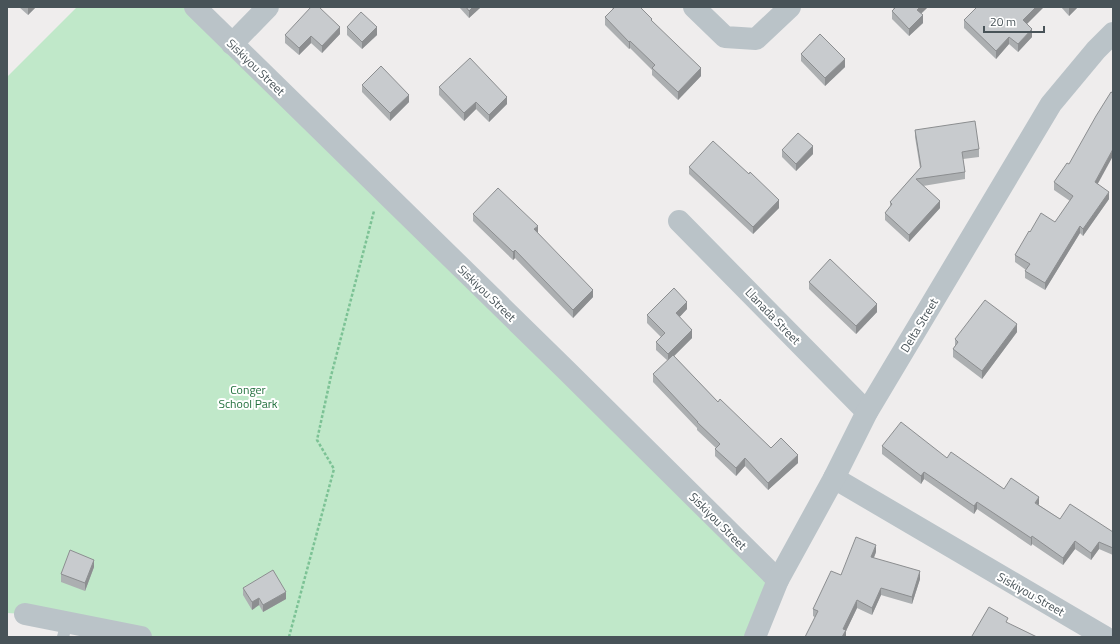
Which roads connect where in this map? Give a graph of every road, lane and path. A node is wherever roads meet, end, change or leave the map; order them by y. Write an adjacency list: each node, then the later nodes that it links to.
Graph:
1 (195, 7): 6 (street, Siskiyou Street)
2 (268, 7): 6 (street)
3 (694, 7): 4 (street)
4 (790, 7)
5 (1113, 33): 9 (street, Delta Street)
6 (232, 44): 7 (street, Siskiyou Street)
7 (386, 194): 11 (street, Siskiyou Street); 15 (path)
8 (679, 221): 9 (street, Llanada Street)
9 (867, 412): 10 (street, Delta Street)
10 (834, 478): 11 (street, Delta Street); 17 (street, Siskiyou Street)
11 (778, 580): 16 (street, Delta Street)
12 (25, 614): 13 (street)
13 (65, 629): 14 (street)
14 (141, 637)
15 (289, 637)
16 (755, 637)
17 (1105, 637)

